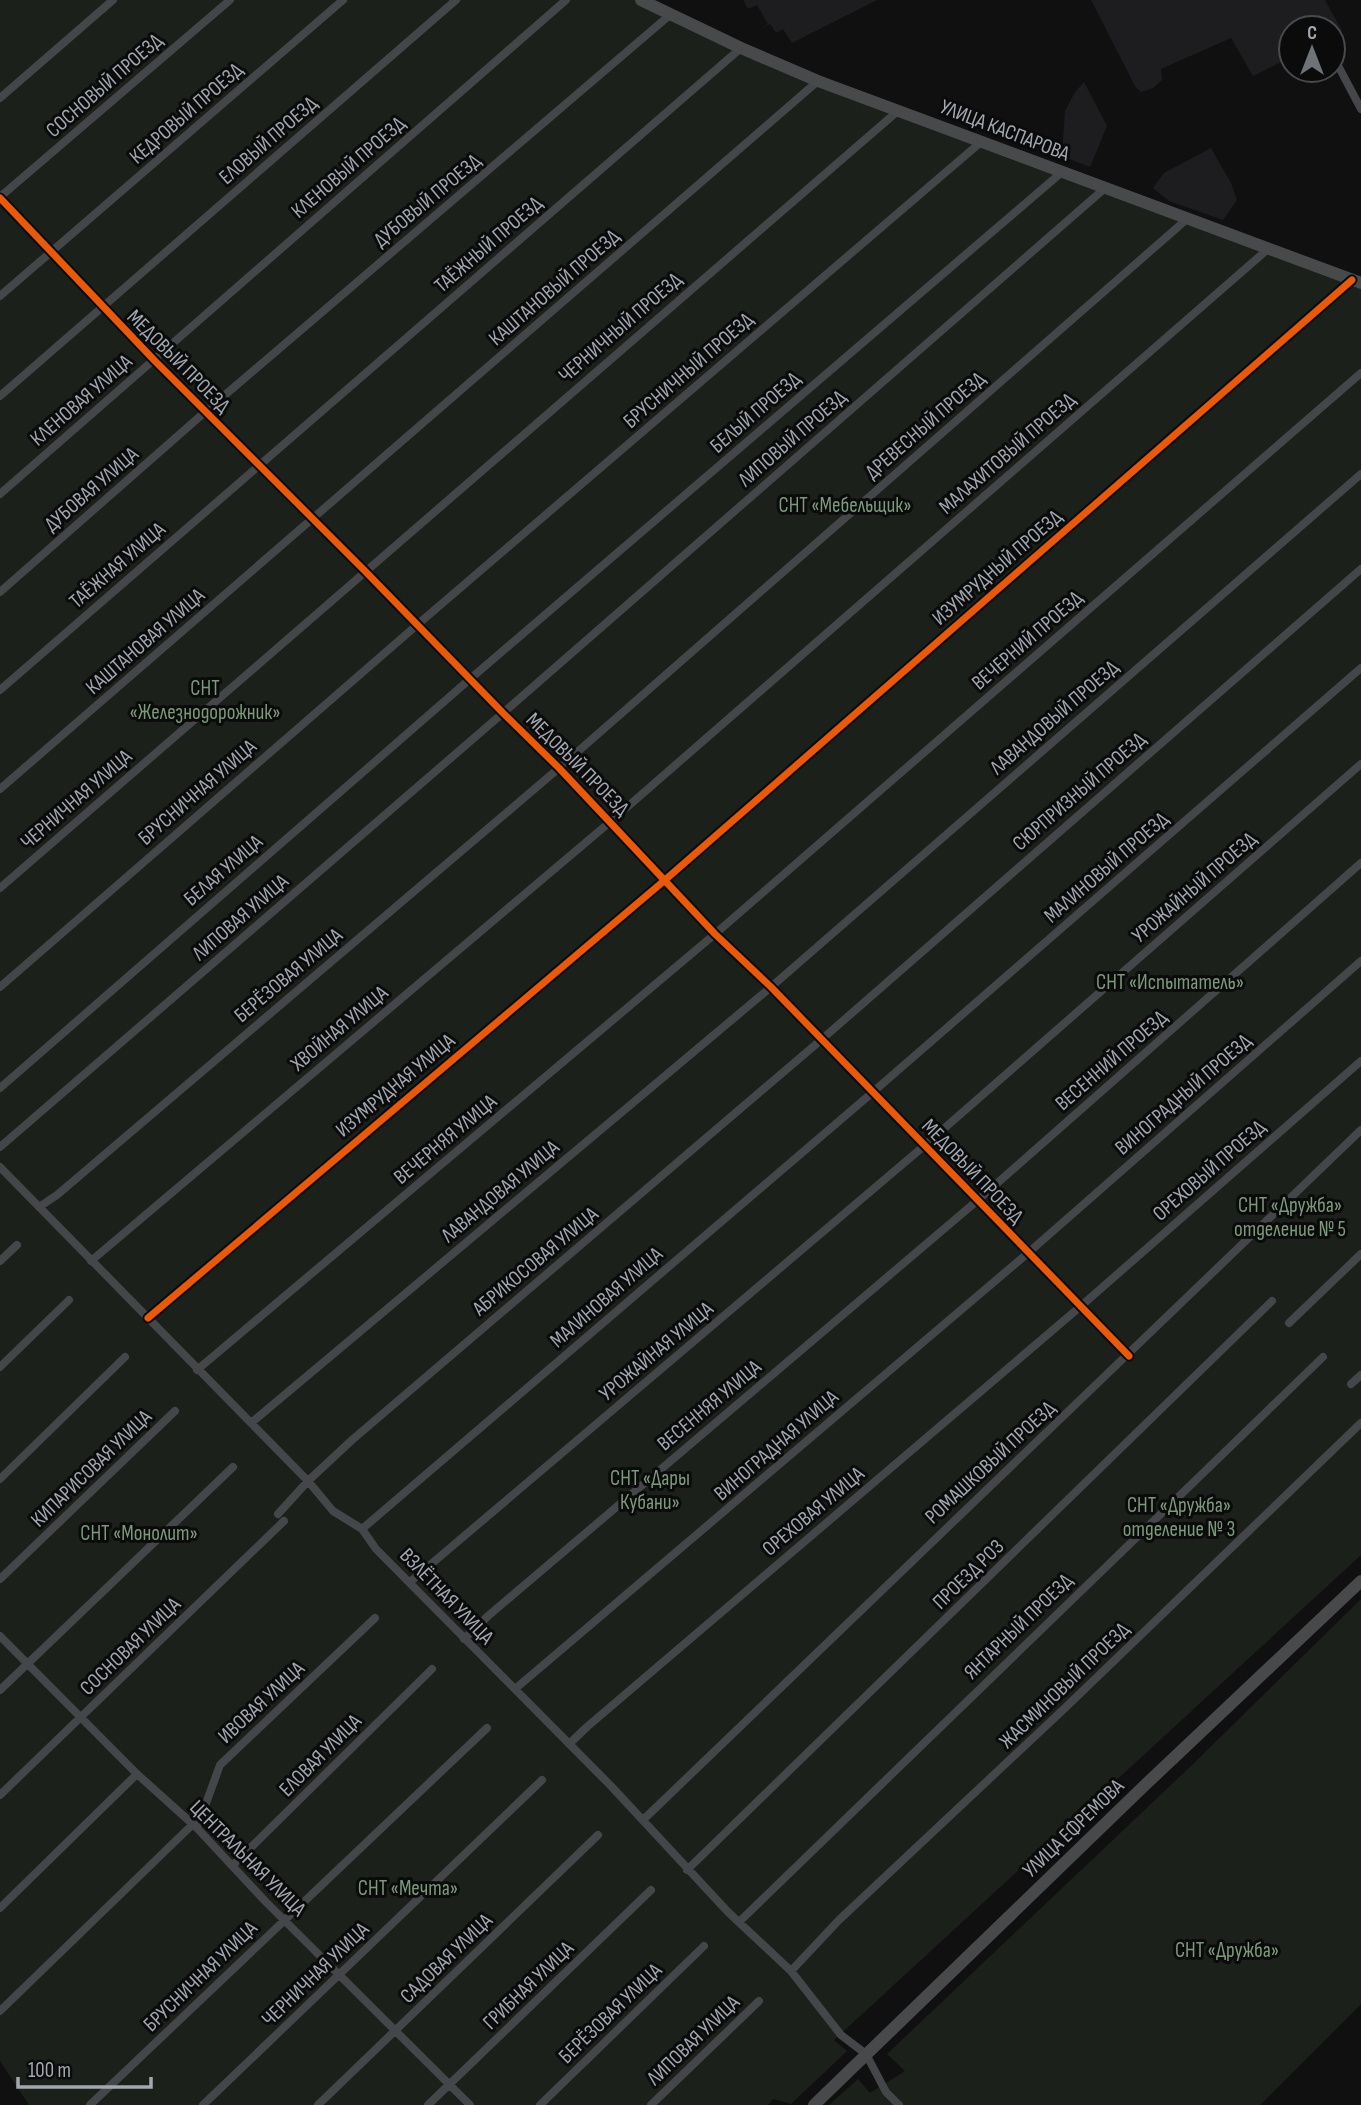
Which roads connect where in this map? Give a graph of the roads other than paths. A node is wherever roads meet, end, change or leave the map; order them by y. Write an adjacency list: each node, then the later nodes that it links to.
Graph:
1 (113, 0): 11 (street)
2 (230, 0): 17 (street, СОСНОВЫЙ ПРОЕЗД)
3 (343, 0): 20 (street, КЕДРОВЫЙ ПРОЕЗД)
4 (456, 0): 23 (street, ЕЛОВЫЙ ПРОЕЗД)
5 (566, 0): 24 (street, КЛЕНОВЫЙ ПРОЕЗД)
6 (641, 0): 7 (main road, УЛИЦА КАСПАРОВА)
7 (671, 14): 8 (main road, УЛИЦА КАСПАРОВА); 27 (street, ДУБОВЫЙ ПРОЕЗД)
8 (741, 48): 9 (main road, УЛИЦА КАСПАРОВА); 28 (street, ТАЁЖНЫЙ ПРОЕЗД)
9 (818, 81): 13 (main road, УЛИЦА КАСПАРОВА); 31 (street, КАШТАНОВЫЙ ПРОЕЗД)
10 (1347, 82): 12 (street)
11 (0, 98)
12 (1361, 109)
13 (898, 110): 14 (main road, УЛИЦА КАСПАРОВА); 33 (street, ЧЕРНИЧНЫЙ ПРОЕЗД)
14 (981, 142): 15 (main road, УЛИЦА КАСПАРОВА); 35 (street, БРУСНИЧНЫЙ ПРОЕЗД)
15 (1062, 172): 16 (main road, УЛИЦА КАСПАРОВА); 37 (street, БЕЛЫЙ ПРОЕЗД)
16 (1104, 189): 18 (main road, УЛИЦА КАСПАРОВА); 39 (street, ЛИПОВЫЙ ПРОЕЗД)
17 (0, 198): 20 (street, МЕДОВЫЙ ПРОЕЗД)
18 (1187, 219): 19 (main road, УЛИЦА КАСПАРОВА); 41 (street, ДРЕВЕСНЫЙ ПРОЕЗД)
19 (1268, 249): 21 (main road, УЛИЦА КАСПАРОВА); 43 (street, МАЛАХИТОВЫЙ ПРОЕЗД)
20 (51, 252): 22 (street, КЕДРОВЫЙ ПРОЕЗД); 23 (street, МЕДОВЫЙ ПРОЕЗД)
21 (1357, 282): 45 (street, ИЗУМРУДНЫЙ ПРОЕЗД)
22 (0, 296)
23 (102, 307): 24 (street, МЕДОВЫЙ ПРОЕЗД); 26 (street)
24 (154, 360): 27 (street, МЕДОВЫЙ ПРОЕЗД); 30 (street, КЛЕНОВАЯ УЛИЦА)
25 (1361, 373): 47 (street, ВЕЧЕРНИЙ ПРОЕЗД)
26 (0, 396)
27 (205, 412): 28 (street, МЕДОВЫЙ ПРОЕЗД); 34 (street, ДУБОВАЯ УЛИЦА)
28 (257, 466): 31 (street, МЕДОВЫЙ ПРОЕЗД); 38 (street, ТАЁЖНАЯ УЛИЦА)
29 (1361, 474): 50 (street, ЛАВАНДОВЫЙ ПРОЕЗД)
30 (0, 494)
31 (312, 519): 33 (street, МЕДОВЫЙ ПРОЕЗД); 42 (street, КАШТАНОВАЯ УЛИЦА)
32 (1361, 569): 51 (street, СЮРПРИЗНЫЙ ПРОЕЗД)
33 (365, 571): 35 (street, МЕДОВЫЙ ПРОЕЗД); 46 (street, ЧЕРНИЧНАЯ УЛИЦА)
34 (0, 592)
35 (417, 625): 37 (street, МЕДОВЫЙ ПРОЕЗД); 49 (street, БРУСНИЧНАЯ УЛИЦА)
36 (1361, 668): 54 (street, МАЛИНОВЫЙ ПРОЕЗД)
37 (470, 679): 39 (street, МЕДОВЫЙ ПРОЕЗД); 53 (street, БЕЛАЯ УЛИЦА)
38 (0, 690)
39 (503, 713): 41 (street, МЕДОВЫЙ ПРОЕЗД); 57 (street, ЛИПОВАЯ УЛИЦА)
40 (1361, 764): 56 (street, УРОЖАЙНЫЙ ПРОЕЗД)
41 (559, 768): 43 (street, МЕДОВЫЙ ПРОЕЗД); 60 (street, БЕРЁЗОВАЯ УЛИЦА)
42 (0, 789)
43 (610, 822): 45 (street, МЕДОВЫЙ ПРОЕЗД); 65 (street, ХВОЙНАЯ УЛИЦА)
44 (1361, 863): 59 (street, ВЕСЕННИЙ ПРОЕЗД)
45 (665, 880): 47 (street, МЕДОВЫЙ ПРОЕЗД); 69 (street, ИЗУМРУДНАЯ УЛИЦА)
46 (0, 888)
47 (715, 934): 50 (street, МЕДОВЫЙ ПРОЕЗД); 75 (street, ВЕЧЕРНЯЯ УЛИЦА)
48 (1361, 961): 62 (street, ВИНОГРАДНЫЙ ПРОЕЗД)
49 (0, 986)
50 (771, 986): 51 (street, МЕДОВЫЙ ПРОЕЗД); 79 (street, ЛАВАНДОВАЯ УЛИЦА)
51 (821, 1040): 54 (street, МЕДОВЫЙ ПРОЕЗД); 83 (street, АБРИКОСОВАЯ УЛИЦА)
52 (1361, 1061): 68 (street, ОРЕХОВЫЙ ПРОЕЗД)
53 (0, 1088)
54 (873, 1092): 56 (street, МЕДОВЫЙ ПРОЕЗД); 85 (street, МАЛИНОВАЯ УЛИЦА)
55 (1361, 1130): 71 (street, РОМАШКОВЫЙ ПРОЕЗД)
56 (924, 1146): 59 (street, МЕДОВЫЙ ПРОЕЗД); 88 (street, УРОЖАЙНАЯ УЛИЦА)
57 (0, 1147)
58 (0, 1167): 60 (street, ВЗЛЁТНАЯ УЛИЦА)
59 (978, 1200): 62 (street, МЕДОВЫЙ ПРОЕЗД); 91 (street, ВЕСЕННЯЯ УЛИЦА)
60 (39, 1207): 65 (street, ВЗЛЁТНАЯ УЛИЦА)
61 (17, 1245): 64 (street)
62 (1028, 1253): 68 (street, МЕДОВЫЙ ПРОЕЗД); 94 (street, ВИНОГРАДНАЯ УЛИЦА)
63 (1361, 1254): 70 (street)
64 (0, 1261)
65 (91, 1261): 69 (street, ВЗЛЁТНАЯ УЛИЦА)
66 (69, 1300): 74 (street)
67 (1272, 1301): 106 (street, ПРОЕЗД РОЗ)
68 (1080, 1306): 71 (street, МЕДОВЫЙ ПРОЕЗД); 98 (street, ОРЕХОВАЯ УЛИЦА)
69 (148, 1318): 75 (street, ВЗЛЁТНАЯ УЛИЦА)
70 (1289, 1323)
71 (1129, 1356): 102 (street, РОМАШКОВЫЙ ПРОЕЗД)
72 (125, 1357): 82 (street)
73 (1323, 1357): 110 (street, ЯНТАРНЫЙ ПРОЕЗД)
74 (0, 1367)
75 (197, 1370): 79 (street, ВЗЛЁТНАЯ УЛИЦА)
76 (1361, 1375): 77 (street)
77 (1351, 1384)
78 (176, 1411): 86 (street, КИПАРИСОВАЯ УЛИЦА)
79 (251, 1423): 83 (street, ВЗЛЁТНАЯ УЛИЦА)
80 (1361, 1423): 112 (street, ЖАСМИНОВЫЙ ПРОЕЗД)
81 (233, 1467): 92 (street)
82 (0, 1479)
83 (308, 1481): 84 (street, АБРИКОСОВАЯ УЛИЦА); 85 (street, ВЗЛЁТНАЯ УЛИЦА)
84 (281, 1518): 96 (street, СОСНОВАЯ УЛИЦА)
85 (362, 1529): 88 (street, ВЗЛЁТНАЯ УЛИЦА)
86 (0, 1579)
87 (1361, 1581): 117 (main road, УЛИЦА ЕФРЕМОВА)
88 (410, 1582): 91 (street, ВЗЛЁТНАЯ УЛИЦА)
89 (375, 1618): 103 (street, ИВОВАЯ УЛИЦА)
90 (0, 1636): 92 (street, ЦЕНТРАЛЬНАЯ УЛИЦА)
91 (464, 1639): 94 (street, ВЗЛЁТНАЯ УЛИЦА)
92 (27, 1663): 95 (street); 96 (street, ЦЕНТРАЛЬНАЯ УЛИЦА)
93 (432, 1669): 105 (street, ЕЛОВАЯ УЛИЦА)
94 (514, 1689): 98 (street, ВЗЛЁТНАЯ УЛИЦА)
95 (0, 1690)
96 (80, 1718): 99 (street, ЦЕНТРАЛЬНАЯ УЛИЦА); 101 (street, СОСНОВАЯ УЛИЦА)
97 (487, 1728): 109 (street, БРУСНИЧНАЯ УЛИЦА)
98 (569, 1744): 102 (street, ВЗЛЁТНАЯ УЛИЦА)
99 (137, 1774): 103 (street, ЦЕНТРАЛЬНАЯ УЛИЦА); 108 (street)
100 (542, 1780): 113 (street, ЧЕРНИЧНАЯ УЛИЦА)
101 (0, 1795)
102 (643, 1819): 106 (street, ВЗЛЁТНАЯ УЛИЦА)
103 (195, 1826): 105 (street, ЦЕНТРАЛЬНАЯ УЛИЦА); 115 (street, ИВОВАЯ УЛИЦА)
104 (598, 1835): 116 (street, САДОВАЯ УЛИЦА)
105 (233, 1865): 109 (street, ЦЕНТРАЛЬНАЯ УЛИЦА)
106 (688, 1870): 110 (street, ВЗЛЁТНАЯ УЛИЦА)
107 (651, 1890): 118 (street, ГРИБНАЯ УЛИЦА)
108 (0, 1908)
109 (285, 1920): 113 (street, ЦЕНТРАЛЬНАЯ УЛИЦА); 119 (street, БРУСНИЧНАЯ УЛИЦА)
110 (739, 1922): 112 (street, ВЗЛЁТНАЯ УЛИЦА)
111 (705, 1946): 124 (street, БЕРЁЗОВАЯ УЛИЦА)
112 (791, 1971): 117 (street, ВЗЛЁТНАЯ УЛИЦА)
113 (339, 1974): 116 (street, ЦЕНТРАЛЬНАЯ УЛИЦА); 120 (street, ЧЕРНИЧНАЯ УЛИЦА)
114 (759, 2001): 125 (street, ЛИПОВАЯ УЛИЦА)
115 (0, 2011)
116 (396, 2030): 118 (street, ЦЕНТРАЛЬНАЯ УЛИЦА); 121 (street, САДОВАЯ УЛИЦА)
117 (866, 2054): 126 (main road, УЛИЦА ЕФРЕМОВА); 127 (street)
118 (449, 2085): 122 (street, ГРИБНАЯ УЛИЦА); 123 (street, ЦЕНТРАЛЬНАЯ УЛИЦА)
119 (90, 2105)
120 (203, 2105)
121 (318, 2105)
122 (428, 2105)
123 (470, 2105)
124 (540, 2105)
125 (651, 2105)
126 (814, 2105)
127 (898, 2105)

